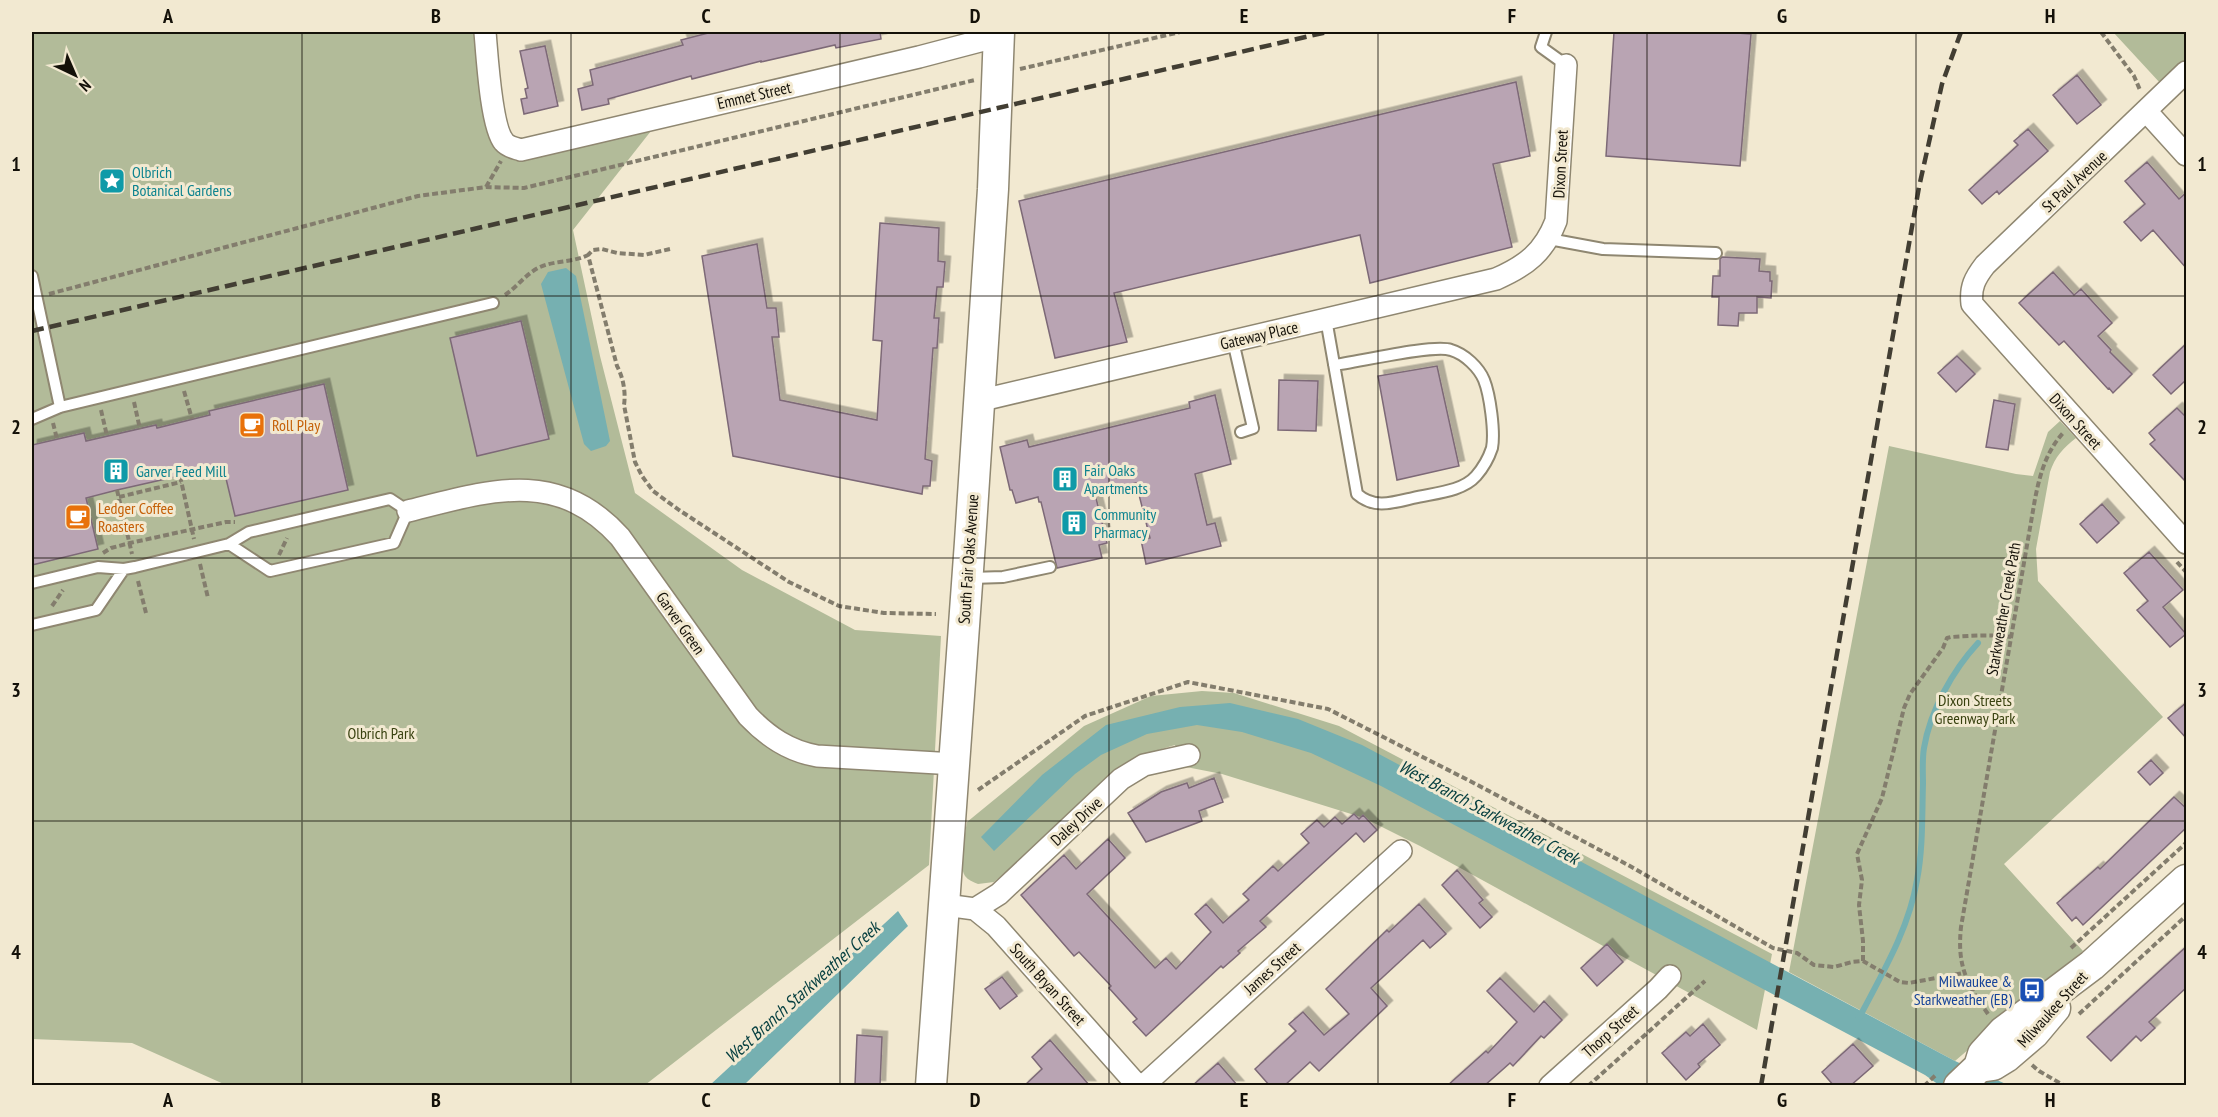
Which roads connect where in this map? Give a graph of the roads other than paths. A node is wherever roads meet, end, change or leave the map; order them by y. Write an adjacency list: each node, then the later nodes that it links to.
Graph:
1 (485, 32): 3 (street, Emmet Street)
2 (1546, 32): 4 (lane)
3 (999, 34): 17 (street, South Fair Oaks Avenue)
4 (1566, 64): 8 (street, Dixon Street)
5 (2187, 72): 6 (street, St Paul Avenue)
6 (2147, 112): 7 (street); 12 (street, St Paul Avenue)
7 (2187, 155)
8 (1549, 239): 9 (lane); 10 (street, Dixon Street)
9 (1716, 253)
10 (1535, 256): 14 (street, Gateway Place)
11 (32, 276): 18 (lane)
12 (1971, 296): 22 (street, Dixon Street)
13 (493, 303): 18 (lane)
14 (1326, 319): 15 (street, Gateway Place); 16 (lane)
15 (1233, 341): 17 (street, Gateway Place); 20 (lane)
16 (1334, 365): 16 (lane)
17 (978, 401): 26 (street, South Fair Oaks Avenue)
18 (60, 407): 19 (lane)
19 (32, 419)
20 (1241, 432)
21 (408, 511): 23 (lane); 23 (lane); 30 (street, Garver Green)
22 (2187, 543)
23 (230, 544): 25 (lane)
24 (1050, 567): 26 (lane)
25 (124, 570): 27 (lane); 28 (lane)
26 (967, 578): 30 (street, South Fair Oaks Avenue)
27 (32, 583)
28 (32, 625)
29 (1189, 755): 34 (street, Daley Drive)
30 (955, 764): 33 (street, South Fair Oaks Avenue)
31 (1401, 851): 39 (street, James Street)
32 (2187, 880): 36 (street, Milwaukee Street)
33 (945, 905): 34 (street); 37 (street, South Fair Oaks Avenue)
34 (975, 909): 38 (street, South Bryan Street)
35 (1670, 976): 40 (street, Thorp Street)
36 (1969, 1076)
37 (931, 1086)
38 (1138, 1086)
39 (1143, 1086)
40 (1550, 1086)

